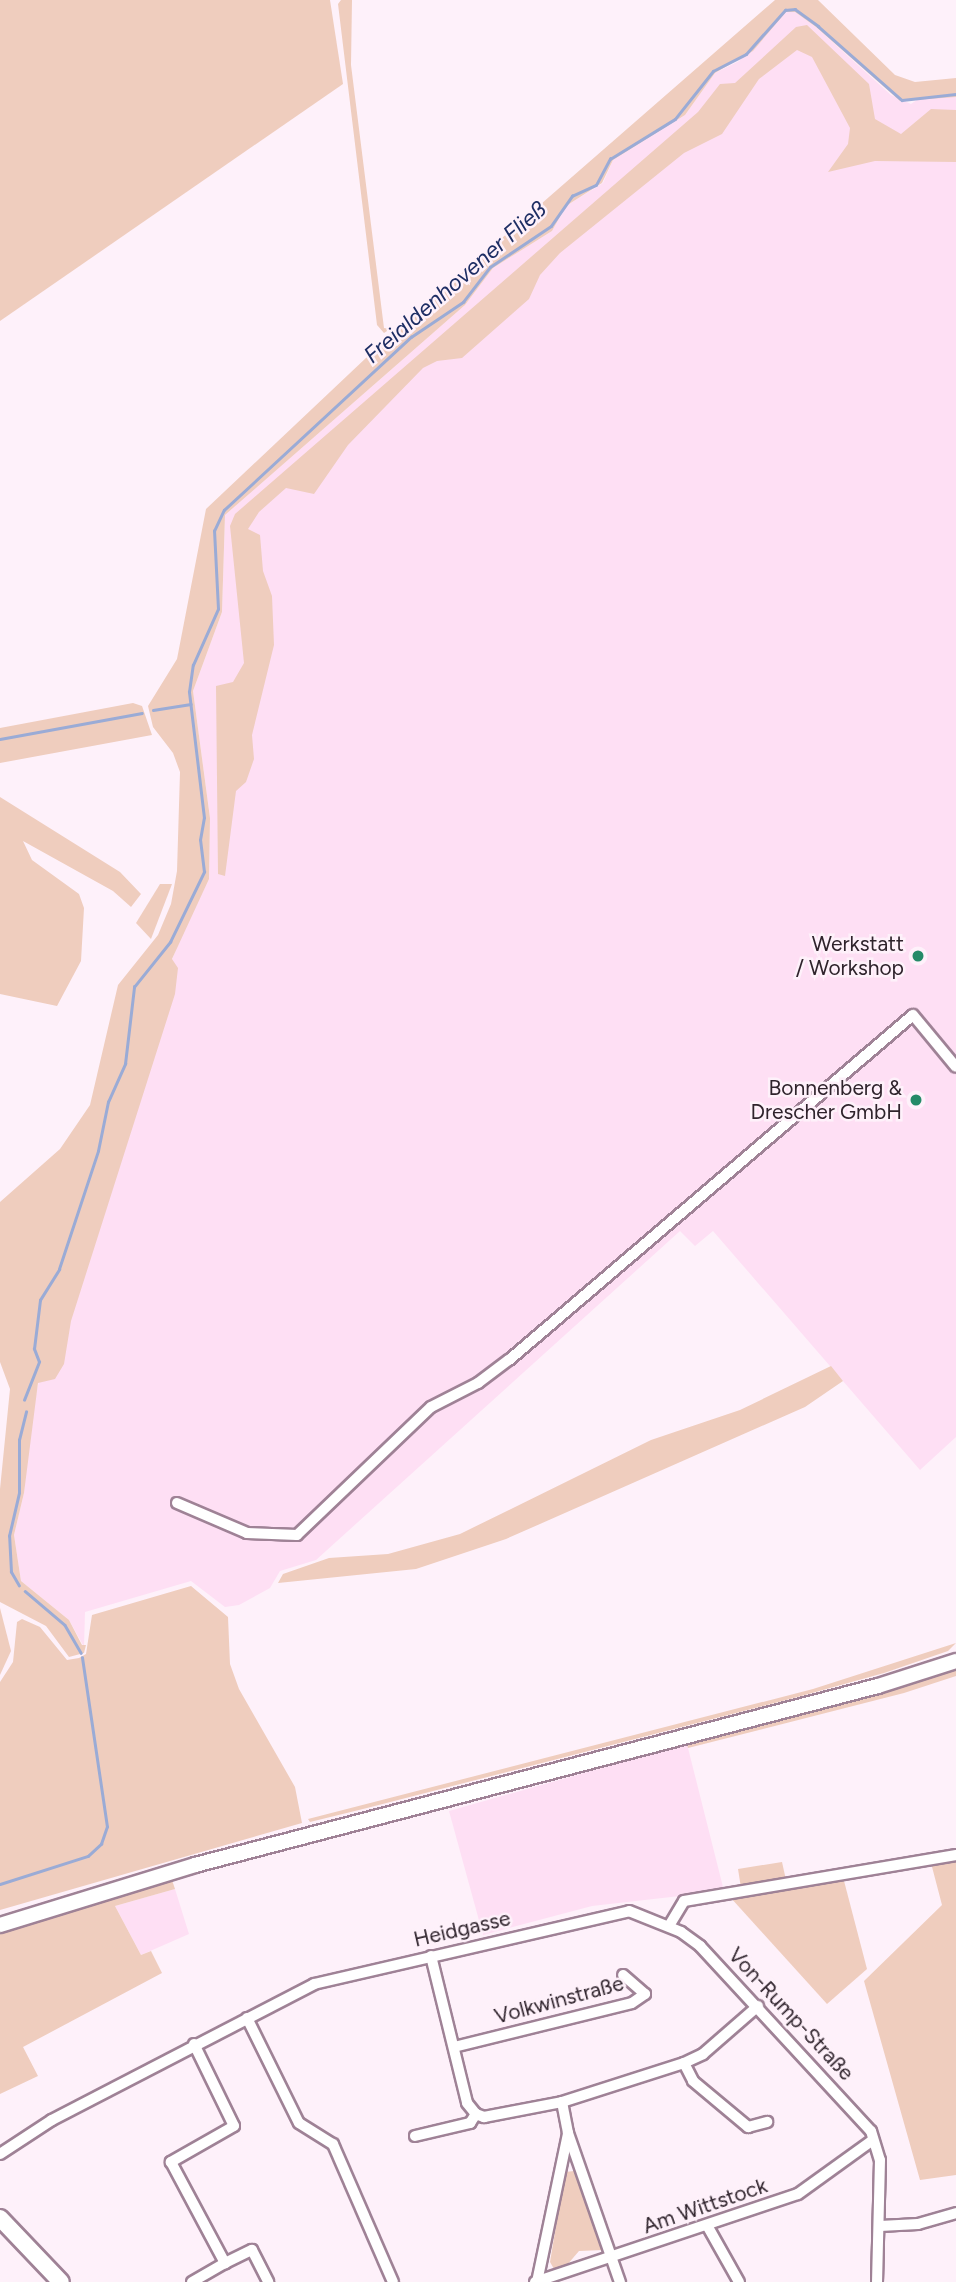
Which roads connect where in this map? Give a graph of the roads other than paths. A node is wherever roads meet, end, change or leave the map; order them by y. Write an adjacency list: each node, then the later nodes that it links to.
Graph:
1 (956, 1066): 2 (street)
2 (177, 1503)
3 (955, 1661): 5 (street)
4 (956, 1855): 6 (street)
5 (0, 1925)
6 (669, 1926): 7 (street, Heidgasse); 9 (street, Von-Rump-Straße)
7 (431, 1956): 10 (street, Heidgasse); 12 (street)
8 (623, 1975): 12 (street, Volkwinstraße)
9 (758, 2006): 13 (street); 19 (street, Von-Rump-Straße)
10 (247, 2018): 11 (street, Heidgasse); 32 (street)
11 (194, 2044): 20 (street, Heidgasse); 27 (street)
12 (454, 2047): 15 (street)
13 (684, 2063): 14 (street); 16 (street)
14 (562, 2102): 15 (street); 17 (street)
15 (476, 2114): 18 (street)
16 (767, 2122)
17 (568, 2133): 26 (street); 33 (street)
18 (415, 2136)
19 (873, 2140): 23 (street); 24 (street, Am Wittstock)
20 (0, 2154)
21 (956, 2213): 23 (street)
22 (0, 2218): 25 (main road)
23 (880, 2225): 36 (street)
24 (708, 2227): 26 (street, Am Wittstock); 35 (street)
25 (16, 2237): 29 (main road); 30 (main road)
26 (613, 2257): 33 (street, Am Wittstock); 34 (street)
27 (225, 2263): 28 (street); 31 (street)
28 (199, 2280)
29 (50, 2282)
30 (61, 2282)
31 (268, 2282)
32 (393, 2282)
33 (536, 2282)
34 (620, 2282)
35 (739, 2282)
36 (877, 2282)

